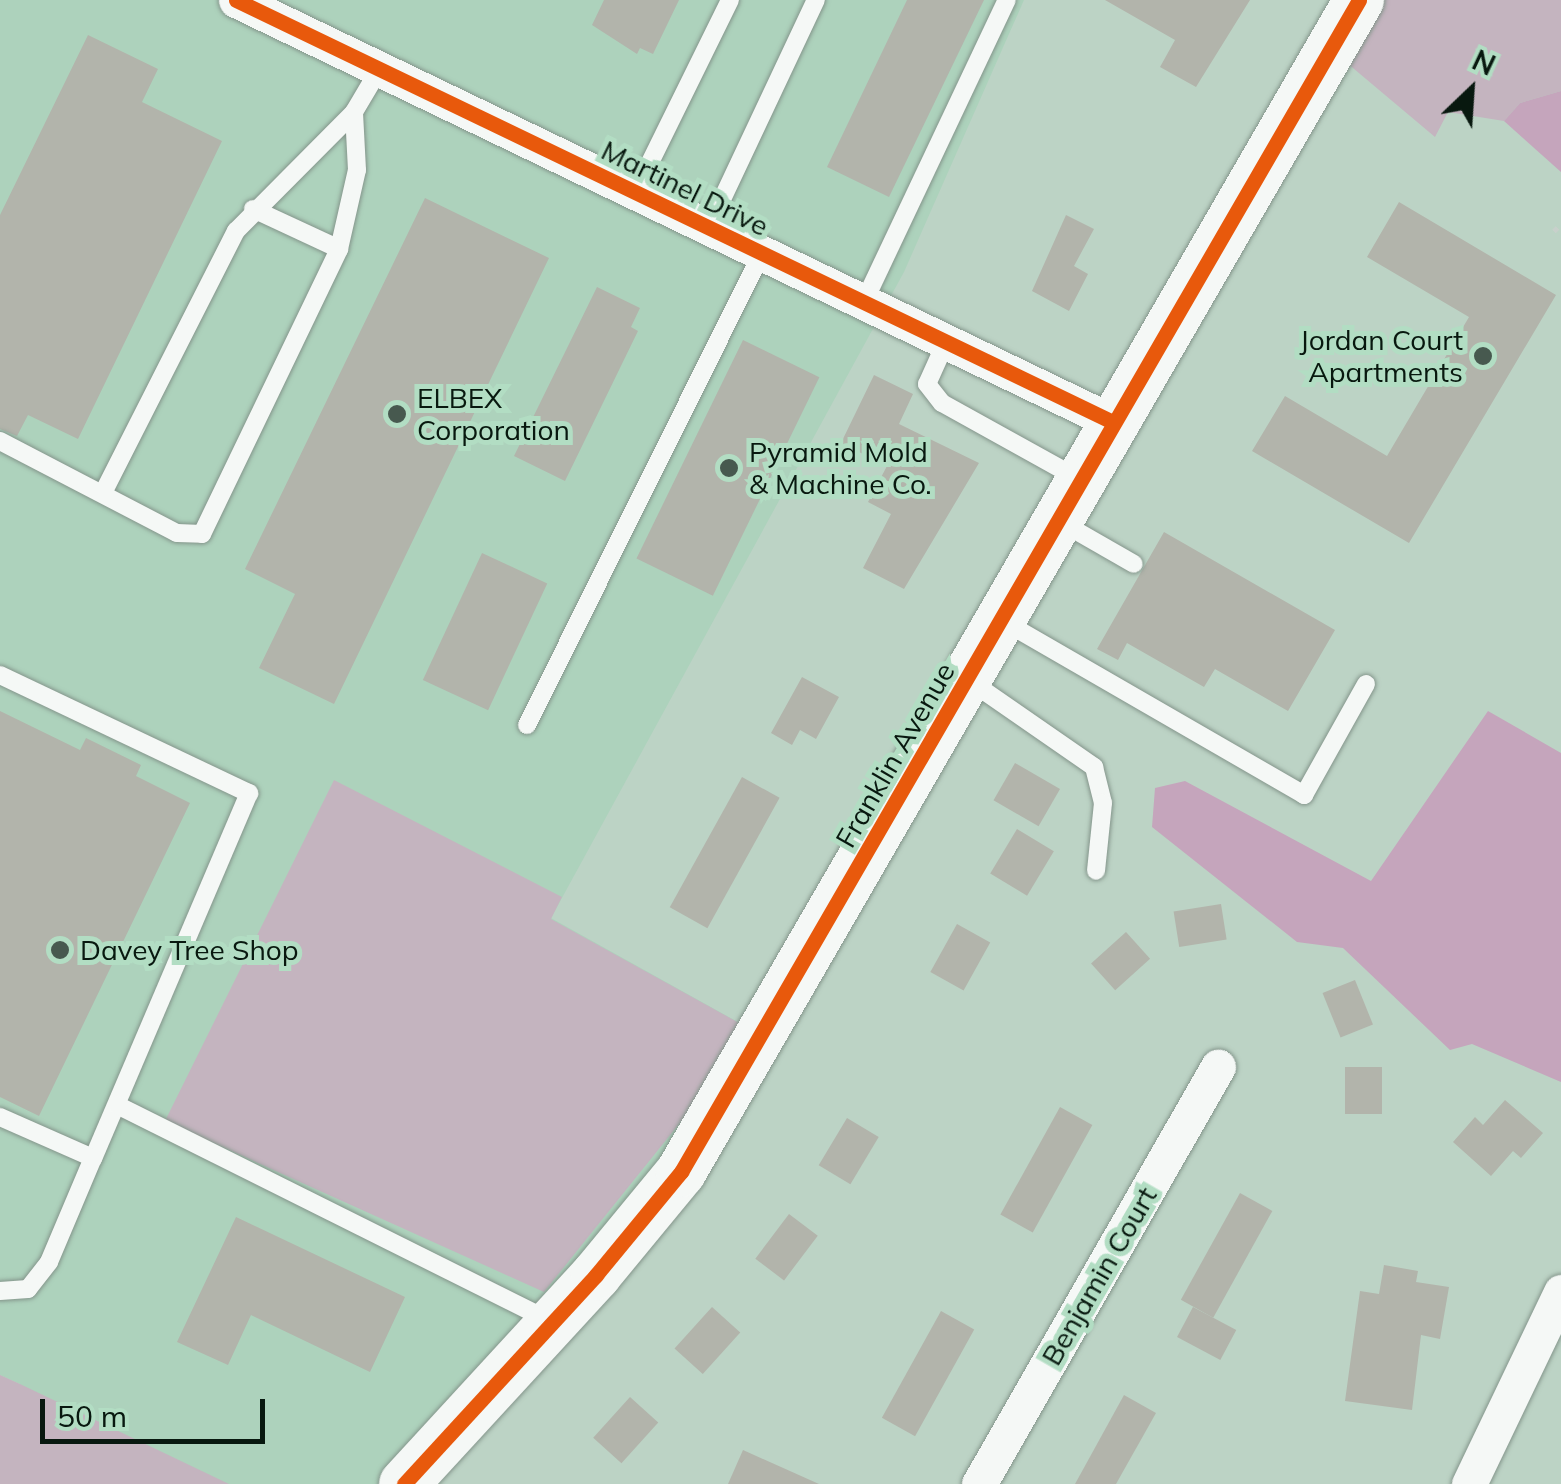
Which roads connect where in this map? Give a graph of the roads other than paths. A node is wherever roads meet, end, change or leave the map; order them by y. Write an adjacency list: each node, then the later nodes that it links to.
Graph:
1 (236, 0): 6 (street, Martinel Drive)
2 (730, 0): 8 (lane)
3 (816, 0): 10 (lane)
4 (1007, 0): 13 (lane)
5 (1359, 0): 15 (street, Franklin Avenue)
6 (380, 68): 7 (lane); 8 (street, Martinel Drive)
7 (354, 112): 9 (lane); 11 (lane)
8 (636, 192): 10 (street, Martinel Drive)
9 (253, 209): 11 (lane); 17 (lane)
10 (709, 227): 12 (street, Martinel Drive)
11 (339, 249): 17 (lane)
12 (762, 253): 13 (street, Martinel Drive); 24 (lane)
13 (864, 302): 14 (street, Martinel Drive)
14 (946, 342): 15 (street, Martinel Drive); 18 (lane)
15 (1113, 422): 18 (street, Franklin Avenue)
16 (0, 441): 17 (lane)
17 (104, 491)
18 (1070, 500): 19 (lane); 20 (street, Franklin Avenue)
19 (1134, 564)
20 (1002, 621): 22 (street, Franklin Avenue); 23 (lane)
21 (0, 675): 27 (lane)
22 (967, 678): 25 (lane); 32 (street, Franklin Avenue)
23 (1366, 684)
24 (527, 725)
25 (1096, 872)
26 (1218, 1067): 34 (street, Benjamin Court)
27 (117, 1105): 29 (lane); 32 (lane)
28 (0, 1117): 29 (lane)
29 (93, 1158): 30 (lane)
30 (0, 1291)
31 (1561, 1292): 35 (street)
32 (553, 1322): 33 (street, Franklin Avenue)
33 (404, 1484)
34 (979, 1484)
35 (1470, 1484)

